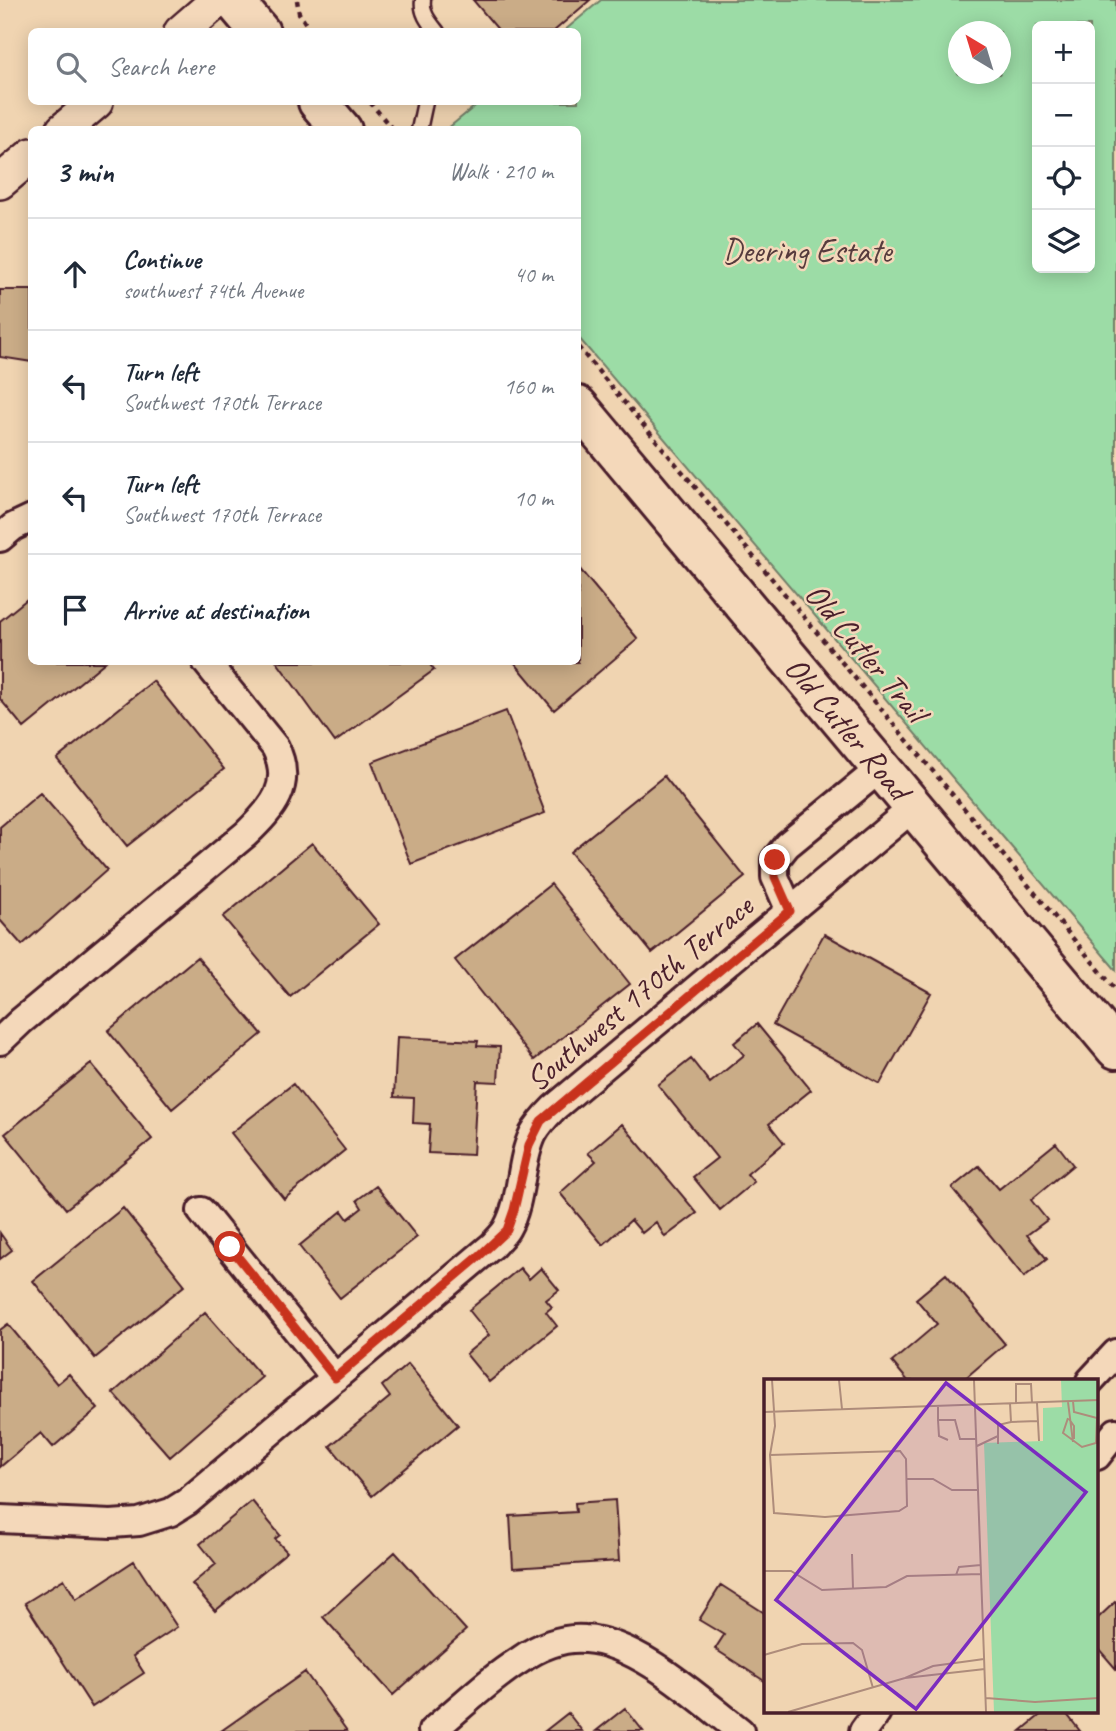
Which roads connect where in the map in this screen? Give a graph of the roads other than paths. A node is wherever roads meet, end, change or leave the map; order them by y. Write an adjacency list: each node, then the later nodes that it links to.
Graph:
1 (218, 0): 4 (street)
2 (233, 0): 5 (main road)
3 (423, 0): 6 (lane)
4 (186, 28)
5 (257, 28)
6 (434, 28)
7 (92, 105): 10 (street)
8 (321, 105): 11 (main road)
9 (424, 105): 12 (lane)
10 (67, 126)
11 (339, 126)
12 (420, 126)
13 (28, 158): 14 (street)
14 (0, 182)
15 (581, 410): 19 (main road, Old Cutler Road)
16 (28, 520): 17 (street)
17 (0, 538)
18 (208, 665): 22 (street)
19 (881, 768): 20 (main road, Old Cutler Road); 21 (street, Southwest 170th Terrace)
20 (914, 807): 21 (street, Southwest 170th Terrace); 23 (main road, Old Cutler Road)
21 (790, 911): 26 (street, Southwest 170th Terrace)
22 (0, 1041)
23 (1116, 1049)
24 (201, 1211): 26 (street)
25 (1116, 1353): 27 (street)
26 (335, 1378): 30 (street, Southwest 170th Terrace)
27 (1092, 1379)
28 (1116, 1432): 29 (street)
29 (1098, 1456)
30 (0, 1519)
31 (876, 1714): 34 (street)
32 (432, 1731): 33 (street)
33 (740, 1731)
34 (863, 1731)

